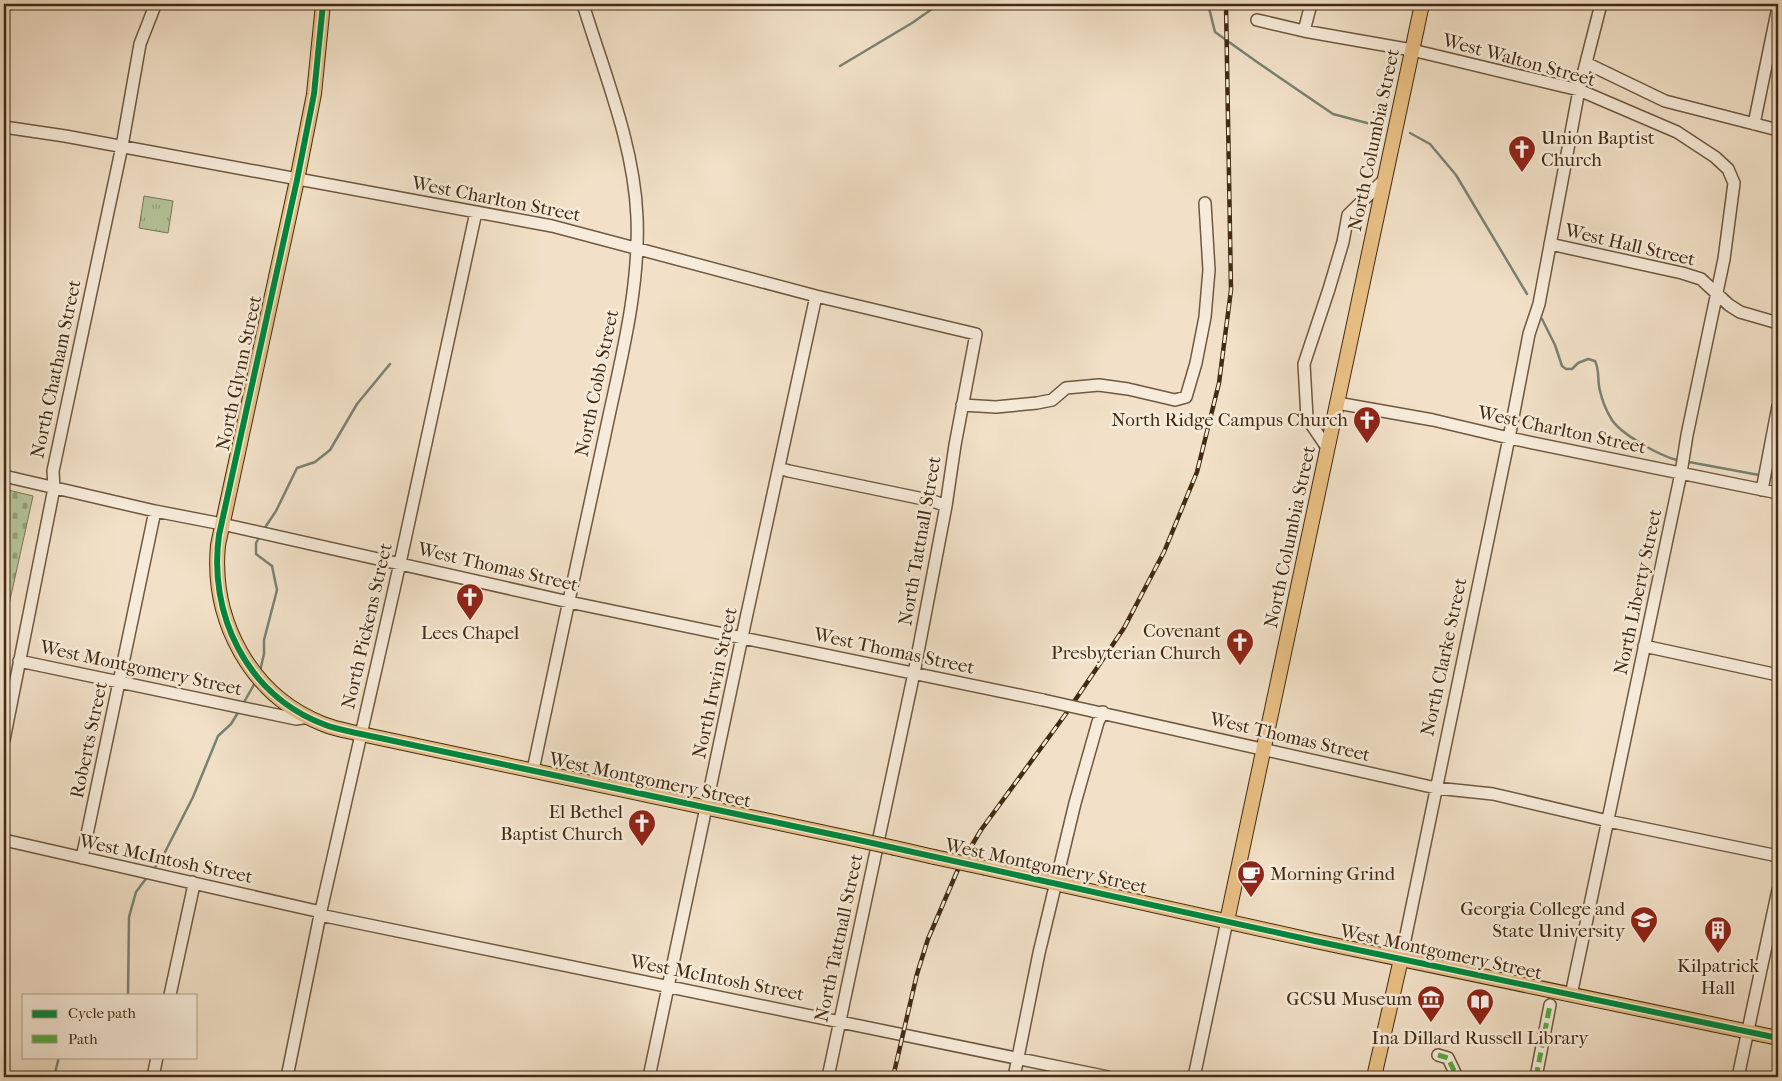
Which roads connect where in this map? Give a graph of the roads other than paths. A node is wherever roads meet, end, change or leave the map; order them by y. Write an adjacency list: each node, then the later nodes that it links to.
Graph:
1 (323, 4): 18 (main road, North Glynn Street)
2 (585, 4): 23 (street, North Cobb Street)
3 (1311, 4): 9 (street)
4 (1422, 4): 10 (main road, North Columbia Street)
5 (1601, 4): 11 (street)
6 (1778, 7): 13 (street)
7 (154, 8): 16 (street, North Chatham Street)
8 (1257, 20): 9 (street, West Walton Street)
9 (1304, 31): 10 (street, West Walton Street)
10 (1412, 50): 12 (street, West Walton Street); 17 (main road, North Columbia Street)
11 (1586, 63): 12 (street); 13 (street, West Walton Street)
12 (1579, 90): 19 (street, West Walton Street); 22 (street, North Clarke Street)
13 (1754, 124): 15 (street, West Walton Street)
14 (4, 127): 16 (street, West Charlton Street)
15 (1778, 130)
16 (122, 146): 18 (street, West Charlton Street); 36 (street, North Chatham Street)
17 (1385, 179): 28 (main road, North Columbia Street); 32 (street)
18 (297, 180): 21 (street, West Charlton Street); 41 (main road, North Glynn Street)
19 (1733, 195): 24 (street, North Liberty Street)
20 (1205, 203): 29 (street)
21 (476, 212): 23 (street, West Charlton Street); 42 (street, North Pickens Street)
22 (1550, 244): 24 (street, West Hall Street); 31 (street, North Clarke Street)
23 (637, 247): 25 (street, West Charlton Street); 43 (street, North Cobb Street)
24 (1716, 292): 26 (street, West Hall Street); 34 (street, North Liberty Street)
25 (816, 296): 27 (street, West Charlton Street); 33 (street, North Irwin Street)
26 (1778, 323)
27 (976, 334): 29 (street, North Tattnall Street)
28 (1337, 403): 31 (street, West Charlton Street); 32 (main road, North Columbia Street)
29 (962, 405): 39 (street, North Tattnall Street)
30 (1778, 406): 37 (street)
31 (1509, 438): 34 (street, West Charlton Street); 56 (street, North Clarke Street)
32 (1328, 449): 54 (main road, North Columbia Street)
33 (779, 468): 39 (street); 44 (street, North Irwin Street)
34 (1681, 473): 37 (street, West Charlton Street); 45 (street, North Liberty Street)
35 (4, 476): 36 (street, West Thomas Street)
36 (54, 488): 40 (street, West Thomas Street); 46 (street, North Chatham Street)
37 (1762, 490): 38 (street, West Charlton Street)
38 (1778, 493)
39 (946, 506): 47 (street, North Tattnall Street)
40 (155, 511): 41 (street, West Thomas Street); 49 (street, Roberts Street)
41 (222, 524): 42 (street, West Thomas Street); 51 (main road, North Glynn Street)
42 (400, 563): 43 (street, West Thomas Street); 52 (street, North Pickens Street)
43 (569, 602): 44 (street, West Thomas Street); 55 (street, North Cobb Street)
44 (742, 636): 47 (street, West Thomas Street); 57 (street, North Irwin Street)
45 (1644, 646): 48 (street); 58 (street, North Liberty Street)
46 (19, 661): 49 (street, West Montgomery Street); 53 (street, North Chatham Street)
47 (914, 673): 50 (street, West Thomas Street, bridge); 72 (street, North Tattnall Street)
48 (1778, 674)
49 (120, 682): 51 (street, West Montgomery Street); 61 (street, Roberts Street)
50 (1097, 711): 54 (street, West Thomas Street); 63 (street)
51 (309, 717): 52 (main road, West Montgomery Street)
52 (360, 734): 55 (main road, West Montgomery Street); 65 (street, North Pickens Street)
53 (4, 740)
54 (1264, 748): 56 (street, West Thomas Street); 66 (main road, North Columbia Street)
55 (533, 770): 57 (main road, West Montgomery Street)
56 (1436, 788): 58 (street, West Thomas Street); 67 (street, North Clarke Street)
57 (705, 808): 63 (main road, West Montgomery Street, bridge); 68 (street, North Irwin Street)
58 (1608, 821): 60 (street, West Thomas Street); 70 (street, North Liberty Street)
59 (4, 840): 61 (street, West McIntosh Street)
60 (1778, 856)
61 (82, 858): 62 (street, West McIntosh Street)
62 (192, 882): 65 (street, West McIntosh Street); 69 (street)
63 (1057, 885): 66 (main road, West Montgomery Street); 77 (street)
64 (1778, 890): 73 (street)
65 (320, 913): 68 (street, West McIntosh Street); 79 (street, North Pickens Street)
66 (1227, 921): 67 (main road, West Montgomery Street); 84 (street, North Columbia Street)
67 (1401, 959): 70 (main road, West Montgomery Street); 85 (main road, North Clarke Street)
68 (667, 986): 72 (street, West McIntosh Street); 80 (street, North Irwin Street)
69 (170, 994)
70 (1571, 995): 73 (main road, West Montgomery Street)
71 (1550, 1005): 87 (street)
72 (839, 1022): 77 (street, West McIntosh Street); 81 (street, North Tattnall Street)
73 (1747, 1032): 74 (main road, West Montgomery Street); 88 (street)
74 (1778, 1038)
75 (1438, 1055): 86 (street)
76 (157, 1058): 78 (street)
77 (1018, 1059): 82 (street); 83 (street, West McIntosh Street)
78 (153, 1077)
79 (287, 1077)
80 (649, 1077)
81 (828, 1077)
82 (1014, 1077)
83 (1108, 1077)
84 (1194, 1077)
85 (1374, 1077)
86 (1457, 1077)
87 (1536, 1077)
88 (1738, 1077)

